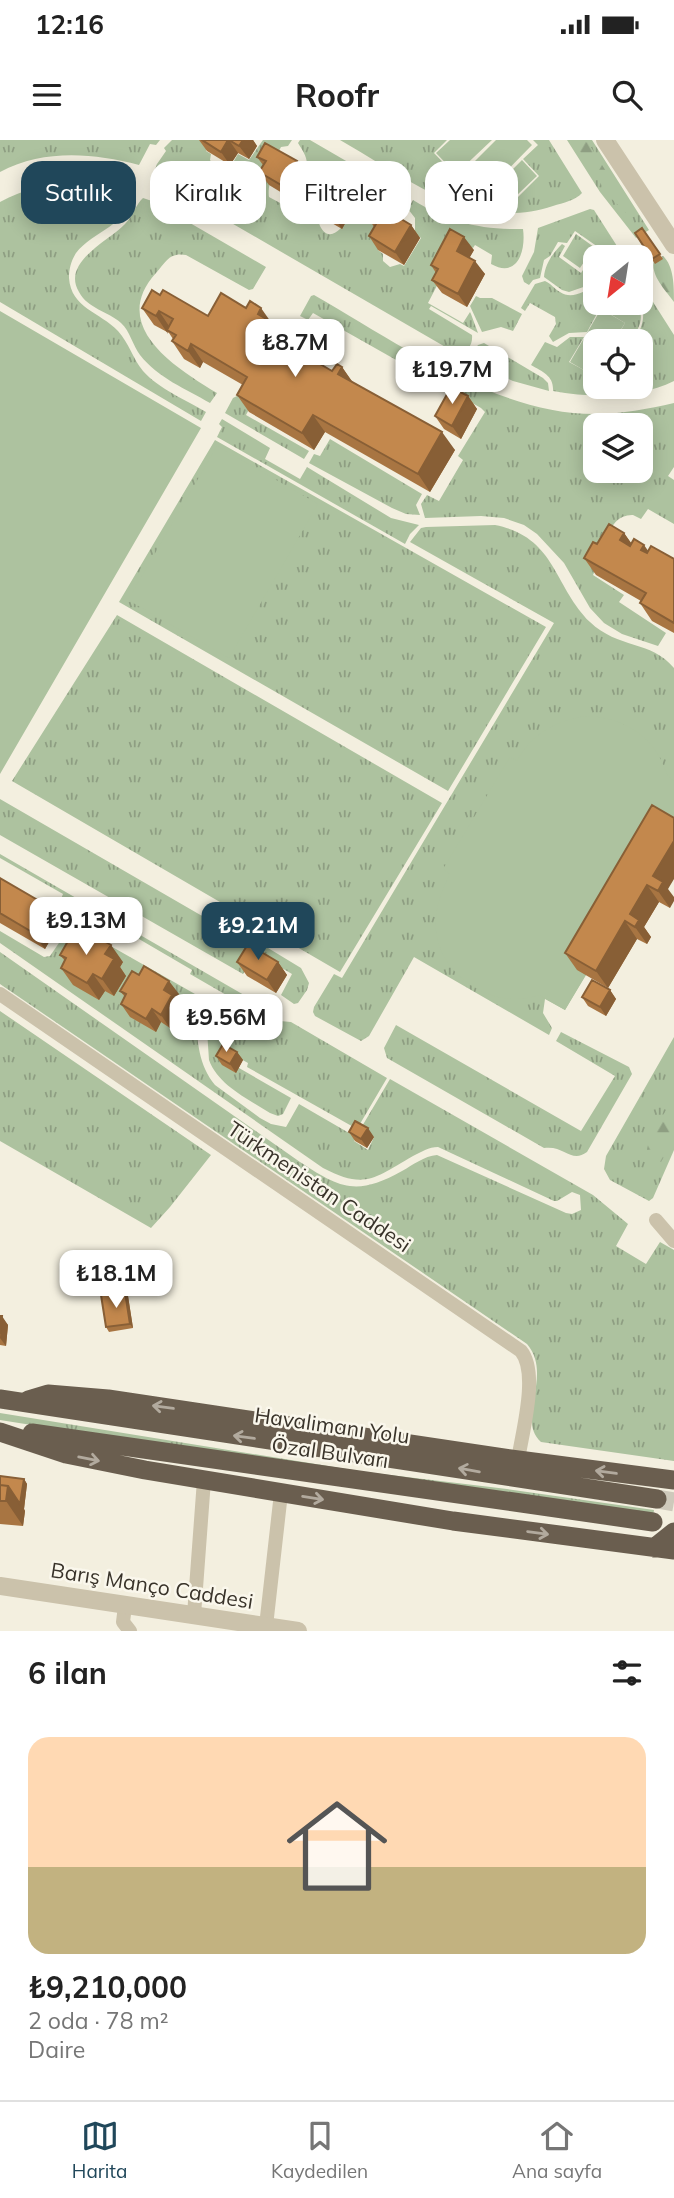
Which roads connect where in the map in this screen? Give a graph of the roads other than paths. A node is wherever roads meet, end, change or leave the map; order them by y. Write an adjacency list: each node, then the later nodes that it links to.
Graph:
1 (605, 140): 2 (street)
2 (673, 242)
3 (0, 994): 9 (street, Türkmenistan Caddesi)
4 (674, 1225): 5 (street)
5 (674, 1241)
6 (0, 1399): 7 (highway, Havalimanı Yolu)
7 (22, 1402): 9 (highway, one-way to 7); 13 (highway, Havalimanı Yolu, one-way to 7)
8 (0, 1430): 11 (highway, one-way to 11); 14 (highway, Özal Bulvarı)
9 (518, 1460): 10 (highway, one-way to 9)
10 (665, 1479): 13 (highway)
11 (204, 1480): 12 (highway); 20 (street)
12 (281, 1493): 16 (highway, one-way to 16); 21 (street)
13 (666, 1496)
14 (653, 1522)
15 (674, 1532): 16 (highway)
16 (654, 1548): 17 (highway)
17 (674, 1550)
18 (0, 1586): 19 (street, Barış Manço Caddesi)
19 (125, 1606): 20 (street, Barış Manço Caddesi); 23 (street)
20 (194, 1615): 21 (street, Barış Manço Caddesi)
21 (266, 1626): 22 (street, Barış Manço Caddesi)
22 (289, 1630)
23 (130, 1631)

